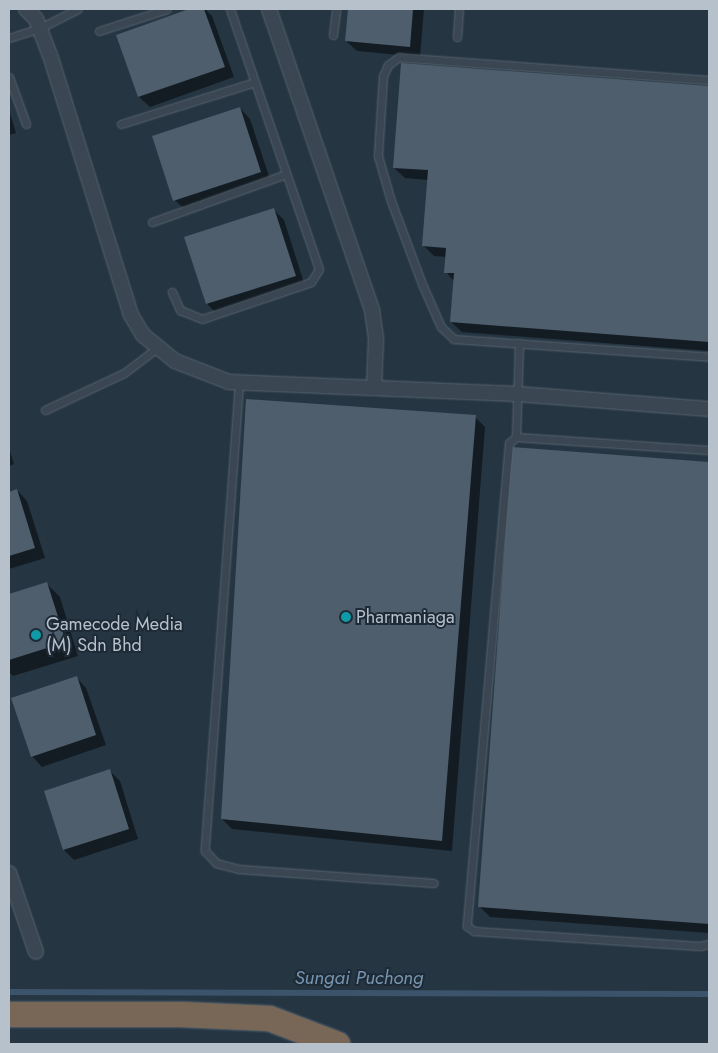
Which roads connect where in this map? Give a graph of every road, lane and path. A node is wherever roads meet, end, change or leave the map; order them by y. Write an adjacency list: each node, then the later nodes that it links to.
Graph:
1 (26, 9): 8 (street)
2 (78, 9): 8 (lane)
3 (167, 9): 9 (lane)
4 (230, 9): 15 (lane)
5 (269, 9): 25 (street)
6 (336, 9): 10 (lane)
7 (459, 9): 11 (lane)
8 (40, 28): 12 (lane); 22 (street)
9 (99, 31)
10 (333, 36)
11 (457, 37)
12 (9, 38)
13 (9, 76): 16 (lane)
14 (709, 80): 21 (lane)
15 (255, 82): 17 (lane); 18 (lane)
16 (26, 124)
17 (121, 124)
18 (286, 174): 19 (lane); 20 (lane)
19 (152, 222)
20 (172, 292)
21 (519, 343): 23 (lane); 26 (lane)
22 (157, 348): 24 (street); 28 (lane)
23 (709, 357)
24 (239, 383): 25 (street); 32 (lane)
25 (374, 387): 26 (street)
26 (518, 394): 27 (street); 29 (lane)
27 (709, 409)
28 (45, 410)
29 (516, 437): 30 (lane); 33 (lane)
30 (709, 450)
31 (9, 873): 34 (street)
32 (433, 883)
33 (709, 944)
34 (36, 952)
35 (9, 1014): 36 (highway)
36 (337, 1044)

